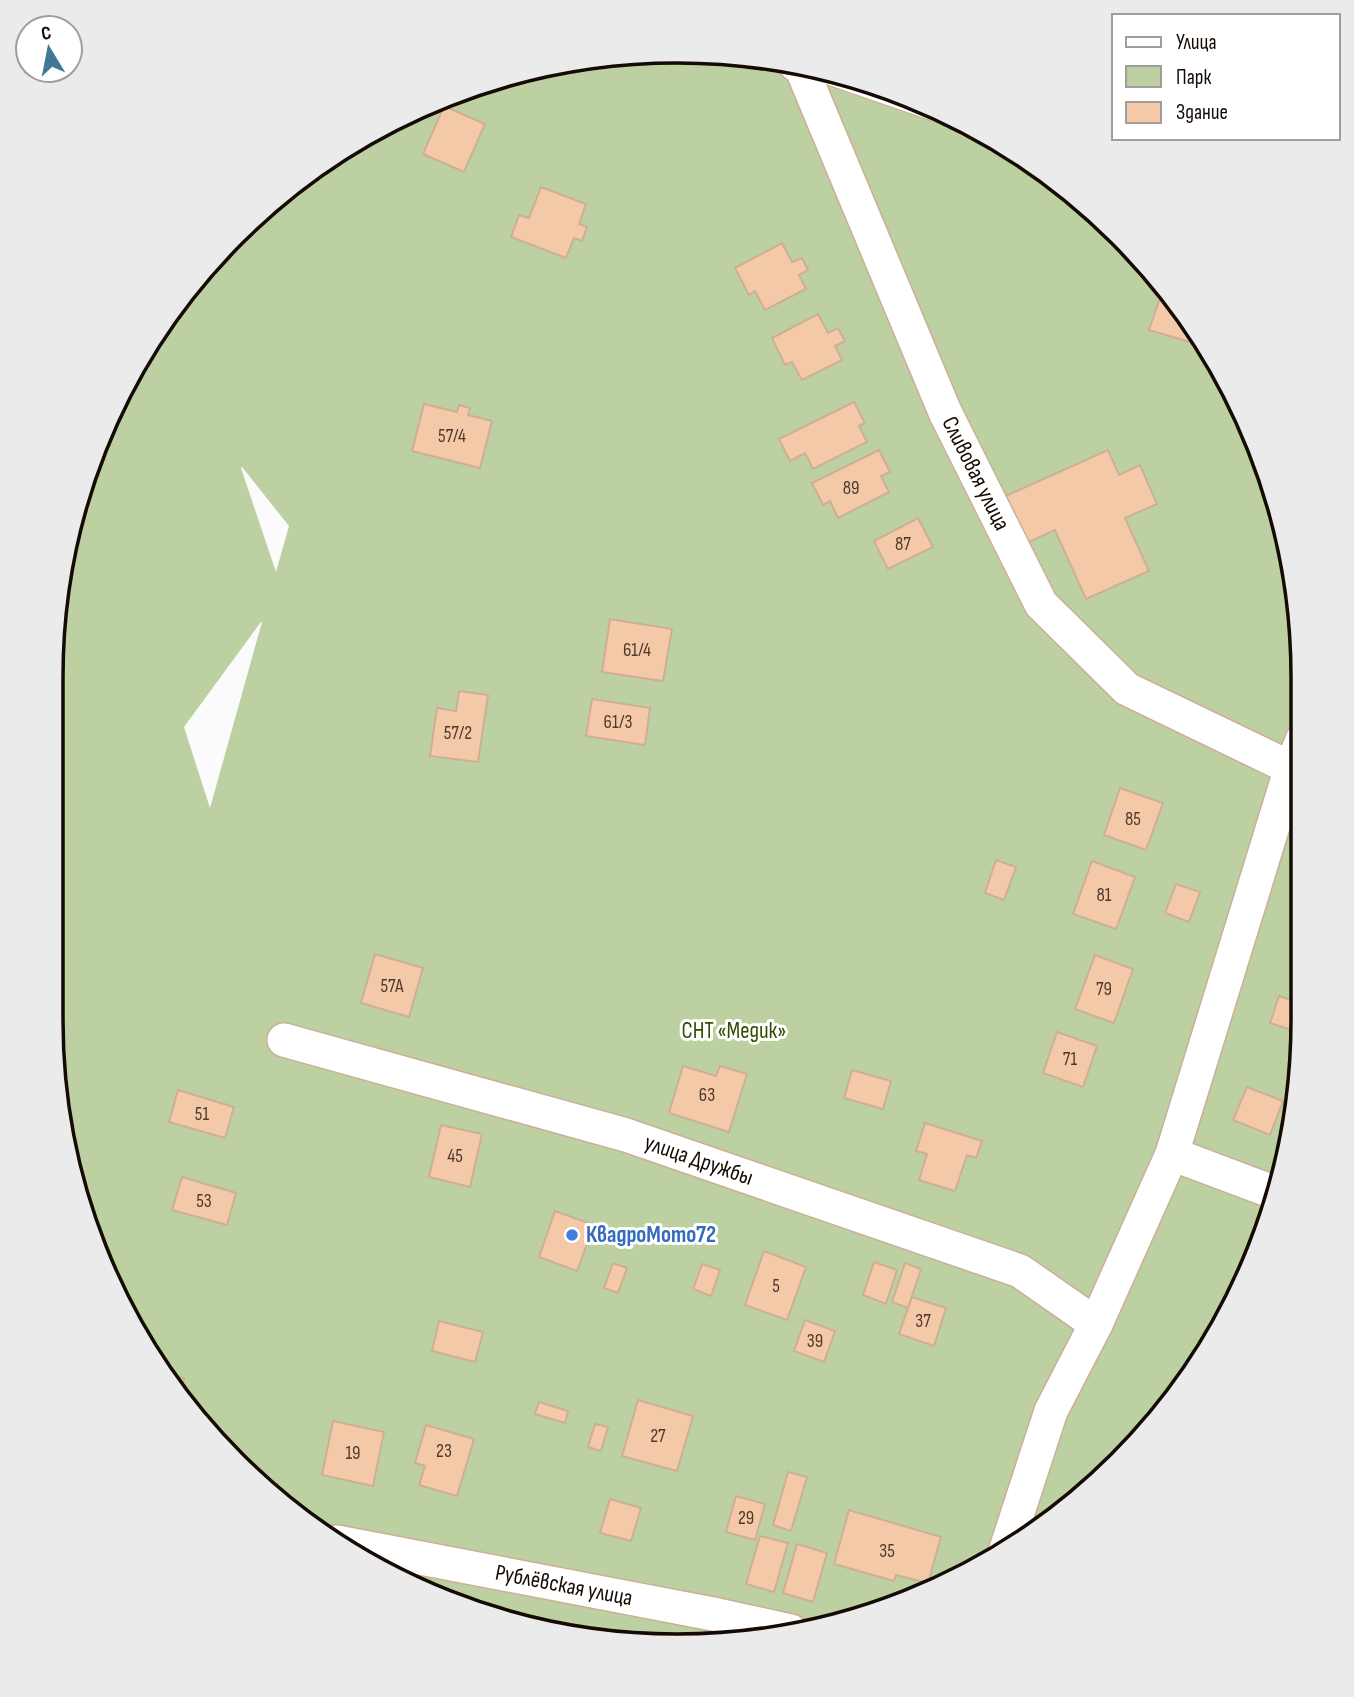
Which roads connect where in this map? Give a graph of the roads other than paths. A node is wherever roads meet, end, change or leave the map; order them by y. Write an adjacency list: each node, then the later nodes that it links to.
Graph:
1 (803, 76): 2 (street, Сливовая улица)
2 (1291, 752)
3 (1291, 773): 5 (street)
4 (284, 1040): 7 (street, улица Дружбы)
5 (1172, 1154): 6 (street); 7 (street)
6 (1267, 1190)
7 (1096, 1324): 8 (street)
8 (1010, 1536)
9 (393, 1563): 10 (street, Рублёвская улица)
10 (771, 1627)

